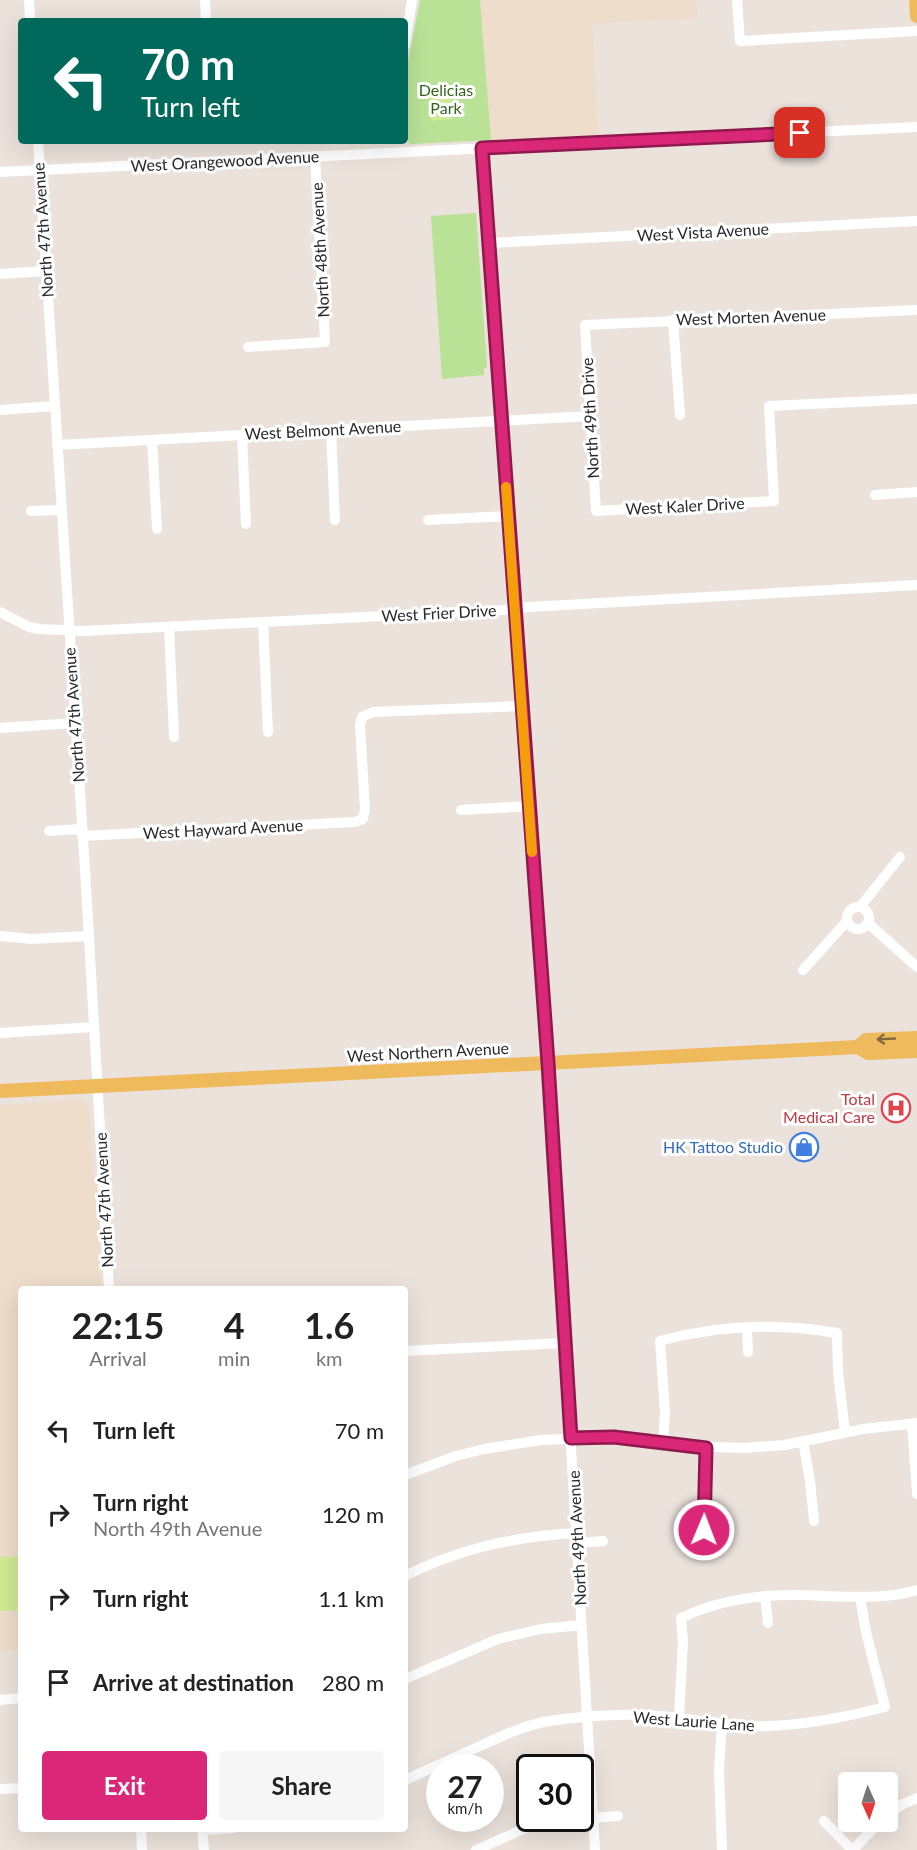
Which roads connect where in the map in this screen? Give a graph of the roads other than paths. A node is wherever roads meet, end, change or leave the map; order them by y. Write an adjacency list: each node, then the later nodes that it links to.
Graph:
1 (29, 0): 7 (street)
2 (205, 0): 8 (street)
3 (412, 0): 9 (street)
4 (737, 0): 10 (street)
5 (916, 0): 6 (main road)
6 (917, 16)
7 (30, 18)
8 (206, 18)
9 (408, 26)
10 (917, 31)
11 (917, 127): 14 (street, West Orangewood Avenue)
12 (38, 144): 16 (street, North 47th Avenue)
13 (401, 146): 14 (street, West Orangewood Avenue); 15 (street, West Orangewood Avenue)
14 (482, 148): 19 (street, North 49th Avenue)
15 (315, 157): 16 (street, West Orangewood Avenue); 25 (street, North 48th Avenue)
16 (40, 170): 17 (street, West Orangewood Avenue); 20 (street, North 47th Avenue)
17 (0, 172)
18 (917, 221): 19 (street, West Vista Avenue)
19 (489, 243): 31 (street, North 49th Avenue)
20 (46, 271): 21 (street); 27 (street, North 47th Avenue)
21 (0, 274)
22 (917, 310): 23 (street, West Morten Avenue)
23 (674, 320): 24 (street, West Morten Avenue); 29 (street)
24 (585, 325): 30 (street, North 49th Drive)
25 (248, 347)
26 (917, 399): 39 (street, West Kaler Drive)
27 (54, 406): 28 (street); 35 (street, North 47th Avenue)
28 (0, 410)
29 (680, 415)
30 (590, 416): 31 (street, West Belmont Avenue); 39 (street, North 49th Drive)
31 (501, 421): 32 (street, West Belmont Avenue); 41 (street, North 49th Avenue)
32 (331, 430): 33 (street, West Belmont Avenue); 42 (street)
33 (242, 435): 34 (street, West Belmont Avenue); 44 (street)
34 (152, 440): 35 (street, West Belmont Avenue); 45 (street)
35 (57, 445): 38 (street, North 47th Avenue)
36 (917, 492): 37 (street)
37 (875, 495)
38 (61, 510): 40 (street); 51 (street, North 47th Avenue)
39 (596, 511)
40 (30, 512)
41 (508, 516): 43 (street); 47 (street, North 49th Avenue)
42 (335, 520)
43 (428, 520)
44 (246, 524)
45 (157, 529)
46 (917, 585): 47 (street, West Frier Drive)
47 (514, 609): 49 (street, West Frier Drive); 52 (street, North 49th Avenue)
48 (0, 612): 51 (street, West Frier Drive)
49 (263, 622): 50 (street, West Frier Drive); 55 (street)
50 (169, 627): 51 (street, West Frier Drive); 56 (street)
51 (68, 630): 53 (street, North 47th Avenue)
52 (522, 706): 57 (street, North 49th Avenue); 60 (street, West Hayward Avenue)
53 (74, 723): 54 (street); 60 (street, North 47th Avenue)
54 (0, 728)
55 (268, 732)
56 (174, 736)
57 (529, 806): 58 (street); 74 (street, North 49th Avenue)
58 (461, 810)
59 (49, 831): 60 (street, West Hayward Avenue)
60 (82, 832): 66 (street, North 47th Avenue)
61 (900, 857): 62 (street)
62 (860, 907): 63 (street); 64 (street)
63 (847, 921): 64 (street); 68 (street)
64 (868, 923): 67 (street)
65 (0, 936): 66 (street)
66 (88, 936): 69 (street, North 47th Avenue)
67 (917, 967)
68 (803, 970)
69 (94, 1027): 70 (street); 75 (street, North 47th Avenue)
70 (0, 1033)
71 (917, 1038): 72 (main road, West Northern Avenue, one-way to 72)
72 (858, 1047): 73 (main road, West Northern Avenue); 74 (main road, West Northern Avenue)
73 (917, 1051)
74 (548, 1063): 75 (main road, West Northern Avenue); 79 (street, North 49th Avenue)
75 (98, 1085): 76 (main road, West Northern Avenue); 77 (street, North 47th Avenue)
76 (0, 1090)
77 (109, 1286)
78 (747, 1327): 81 (street); 83 (street); 86 (street)
79 (565, 1343): 80 (street); 84 (street, North 49th Avenue)
80 (408, 1351)
81 (748, 1352)
82 (915, 1424): 83 (street); 89 (street)
83 (845, 1432): 85 (street)
84 (571, 1438): 86 (street); 88 (street); 92 (street, North 49th Avenue)
85 (803, 1441): 87 (street); 90 (street)
86 (663, 1443): 87 (street)
87 (706, 1448): 91 (street)
88 (408, 1474)
89 (917, 1494)
90 (814, 1521)
91 (704, 1530)
92 (577, 1538): 93 (street); 94 (street); 99 (street, North 49th Avenue)
93 (603, 1541)
94 (408, 1575)
95 (917, 1590): 97 (street)
96 (765, 1596): 97 (street); 98 (street); 104 (street)
97 (860, 1597): 105 (street, West Laurie Lane)
98 (768, 1623)
99 (582, 1625): 100 (street); 103 (street, North 49th Avenue)
100 (408, 1677)
101 (18, 1698): 102 (street)
102 (0, 1700)
103 (587, 1717): 104 (street, West Laurie Lane); 106 (street, North 49th Avenue); 107 (street, West Laurie Lane)
104 (679, 1717): 105 (street, West Laurie Lane)
105 (722, 1724): 124 (street)
106 (589, 1754)
107 (408, 1779)
108 (18, 1788): 109 (street)
109 (0, 1789)
110 (917, 1798): 111 (street)
111 (898, 1807)
112 (594, 1814): 113 (street)
113 (618, 1816)
114 (824, 1821): 125 (street)
115 (141, 1832): 121 (street)
116 (202, 1832): 122 (street)
117 (518, 1832): 120 (street)
118 (594, 1832): 123 (street, North 49th Avenue)
119 (869, 1832): 125 (street)
120 (482, 1849)
121 (142, 1850)
122 (204, 1850)
123 (595, 1850)
124 (722, 1850)
125 (852, 1850)

